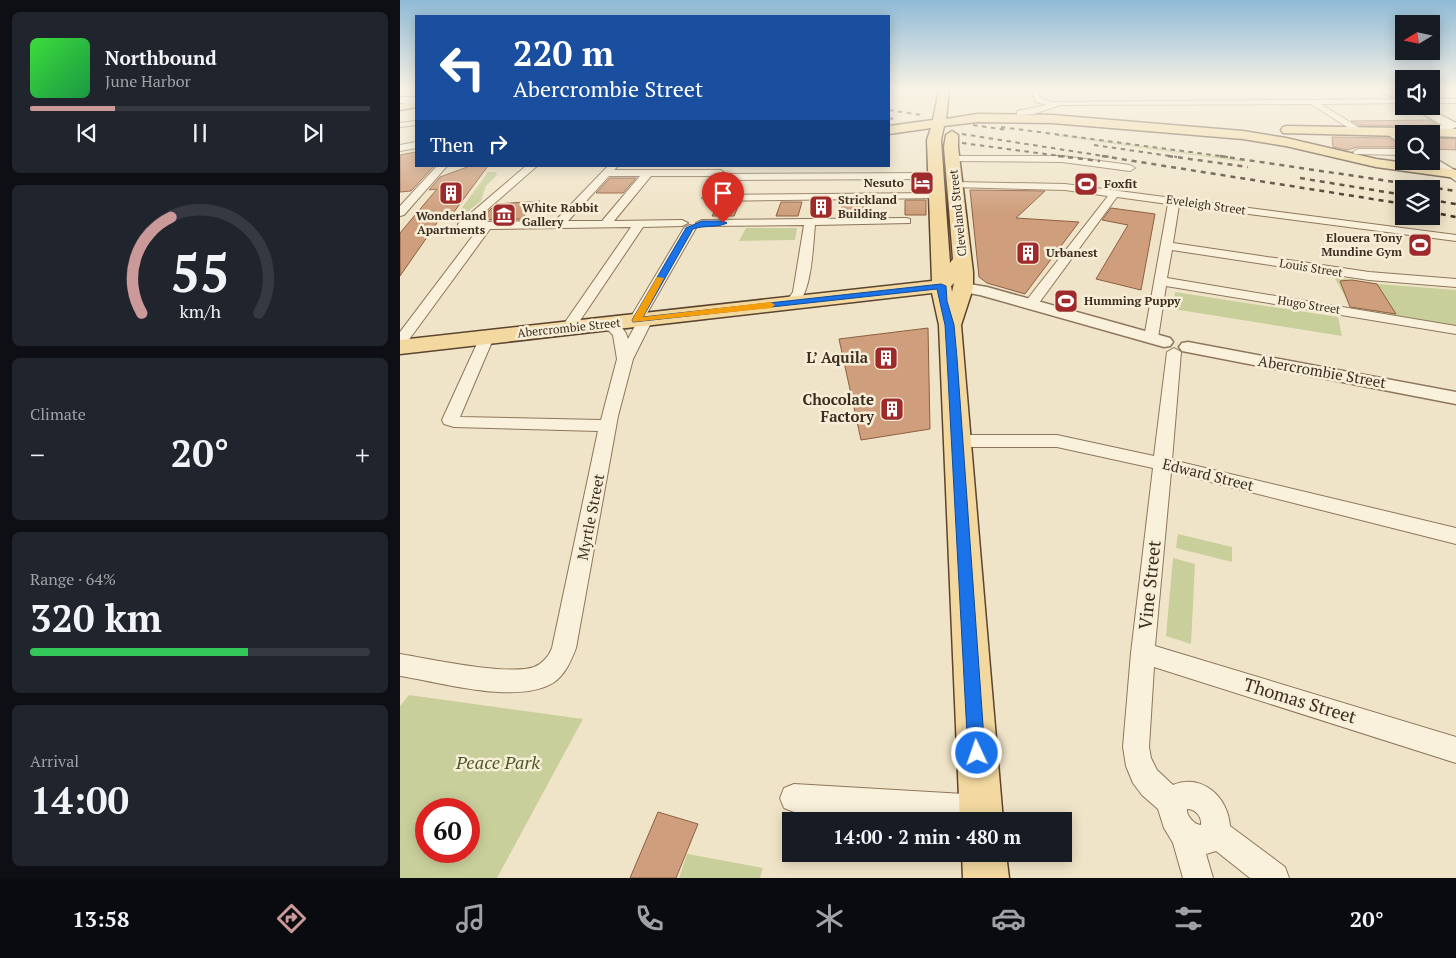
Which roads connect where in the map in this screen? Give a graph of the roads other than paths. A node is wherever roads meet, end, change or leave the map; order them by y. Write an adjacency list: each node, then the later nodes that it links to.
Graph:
1 (936, 131): 29 (main road, Cleveland Street)
2 (952, 131): 19 (main road, Cleveland Street)
3 (1200, 131): 15 (main road)
4 (1322, 131): 5 (main road); 15 (main road)
5 (1358, 131): 6 (main road)
6 (1389, 132): 7 (main road); 11 (street)
7 (1395, 133)
8 (1440, 134): 9 (main road)
9 (1456, 134): 10 (street)
10 (1440, 135)
11 (1395, 136)
12 (415, 138): 13 (street)
13 (400, 139)
14 (415, 145): 16 (street)
15 (1308, 146): 28 (main road)
16 (400, 148)
17 (1358, 152): 18 (street)
18 (1395, 152)
19 (953, 159): 24 (street); 30 (main road, Cleveland Street)
20 (1440, 160): 28 (street)
21 (1440, 165): 28 (street)
22 (441, 167): 35 (street)
23 (531, 167): 42 (street)
24 (1130, 168)
25 (609, 170): 27 (street); 41 (street)
26 (722, 172): 27 (street); 29 (street); 33 (street, Myrtle Street)
27 (648, 173): 39 (street)
28 (1455, 173)
29 (936, 176): 32 (main road, Cleveland Street)
30 (956, 185): 31 (street, Eveleigh Street); 47 (main road, Cleveland Street)
31 (1115, 193): 34 (street, Eveleigh Street); 53 (street)
32 (937, 196): 33 (street); 50 (main road, Cleveland Street)
33 (707, 198): 38 (street, Myrtle Street)
34 (1174, 201): 43 (street, Eveleigh Street); 45 (street, Vine Street)
35 (400, 213)
36 (906, 221): 37 (street)
37 (810, 222): 38 (street); 52 (street)
38 (692, 223): 40 (street); 54 (street, Myrtle Street)
39 (606, 224): 40 (street); 41 (street)
40 (639, 224): 57 (street)
41 (558, 225): 42 (street)
42 (486, 226): 60 (street)
43 (1440, 236): 44 (street, Eveleigh Street); 46 (street)
44 (1456, 238)
45 (1167, 246): 48 (street, Vine Street); 49 (street, Louis Street)
46 (1456, 248)
47 (963, 259): 50 (main road); 51 (main road, Cleveland Street)
48 (1161, 281): 58 (street, Hugo Street); 61 (street, Vine Street)
49 (1456, 283)
50 (941, 286): 52 (main road, Abercrombie Street); 56 (main road, Cleveland Street)
51 (963, 288): 53 (street, Abercrombie Street); 56 (main road, Cleveland Street)
52 (792, 303): 54 (main road, Abercrombie Street)
53 (1031, 304): 61 (street, Abercrombie Street)
54 (641, 320): 55 (main road, Abercrombie Street); 63 (street, Myrtle Street)
55 (608, 324): 57 (main road, Abercrombie Street); 63 (street, Myrtle Street)
56 (950, 325): 66 (main road, Cleveland Street)
57 (568, 328): 59 (main road, Abercrombie Street)
58 (1456, 330)
59 (487, 337): 62 (main road, Abercrombie Street); 65 (street)
60 (400, 342)
61 (1169, 345): 64 (street, Abercrombie Street); 67 (street, Vine Street)
62 (400, 347)
63 (625, 359): 65 (street, Myrtle Street)
64 (1456, 398)
65 (608, 426): 70 (street, Myrtle Street)
66 (957, 441): 67 (street, Edward Street); 75 (main road, Cleveland Street)
67 (1163, 464): 68 (street, Edward Street); 69 (street, Vine Street)
68 (1456, 536)
69 (1143, 653): 71 (street, Thomas Street); 73 (street, Vine Street)
70 (400, 665)
71 (1456, 750)
72 (794, 798): 74 (street)
73 (1173, 803): 76 (street); 77 (street)
74 (948, 812)
75 (981, 812)
76 (1215, 832): 77 (street); 81 (street)
77 (1186, 836): 80 (street)
78 (985, 862): 79 (main road)
79 (986, 878)
80 (1198, 878)
81 (1274, 878)

